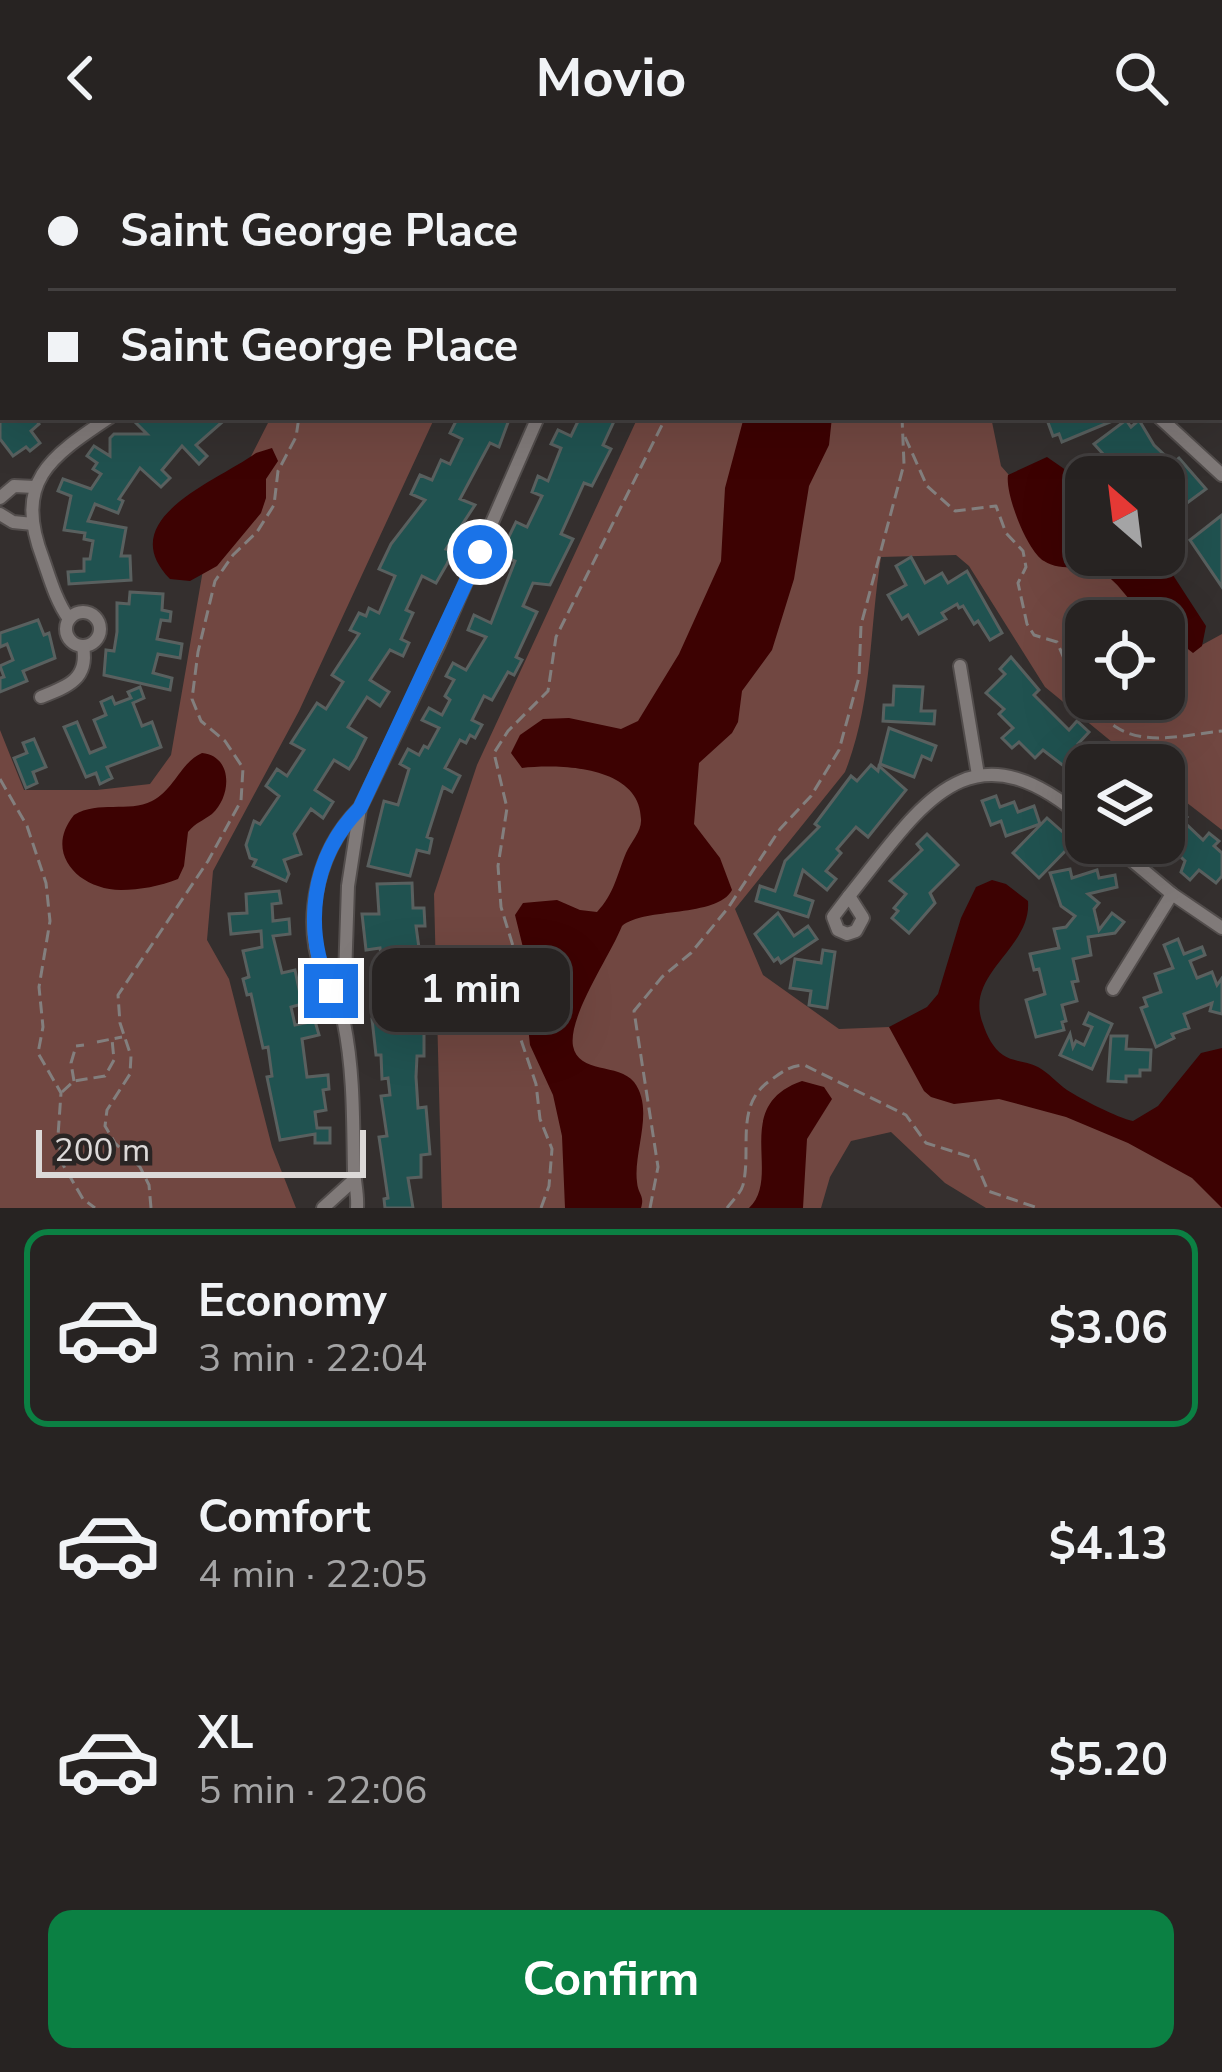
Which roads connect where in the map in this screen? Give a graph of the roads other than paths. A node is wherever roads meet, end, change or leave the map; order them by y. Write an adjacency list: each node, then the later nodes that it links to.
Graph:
1 (106, 420): 5 (street)
2 (537, 420): 15 (street)
3 (1162, 420): 4 (street)
4 (1222, 475)
5 (34, 487): 6 (street); 8 (street)
6 (0, 498)
7 (0, 514): 8 (street)
8 (33, 524): 9 (street)
9 (69, 619): 10 (street); 10 (street)
10 (83, 647): 12 (street)
11 (960, 666): 13 (street)
12 (40, 697)
13 (978, 776): 14 (street); 18 (street)
14 (1065, 803)
15 (360, 808): 21 (street); 21 (street)
16 (1136, 864): 17 (street)
17 (1172, 894): 19 (street); 20 (street)
18 (849, 896)
19 (1222, 928)
20 (1113, 988)
21 (339, 1001): 22 (street)
22 (355, 1179): 23 (street); 24 (street)
23 (323, 1208)
24 (357, 1208)

